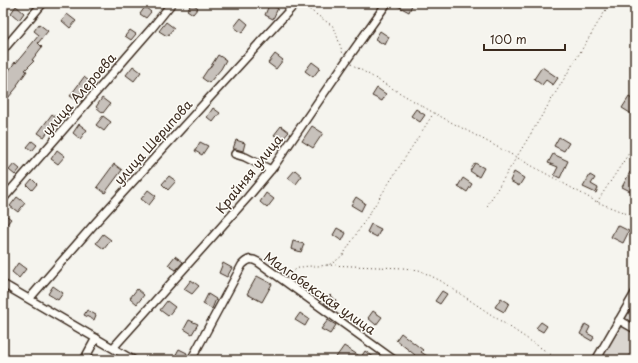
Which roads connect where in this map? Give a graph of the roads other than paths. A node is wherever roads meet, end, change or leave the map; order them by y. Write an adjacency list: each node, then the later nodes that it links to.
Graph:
1 (43, 3): 5 (street)
2 (172, 3): 8 (street, улица Алероева)
3 (296, 3): 11 (street, улица Шерипова)
4 (387, 3): 7 (street, Крайняя улица)
5 (3, 50)
6 (235, 154): 7 (street)
7 (271, 170): 15 (street, Крайняя улица)
8 (3, 199)
9 (3, 284): 11 (street)
10 (635, 293): 12 (street)
11 (29, 299): 14 (street)
12 (619, 320): 13 (street); 20 (street)
13 (635, 329)
14 (96, 338): 15 (street); 16 (street)
15 (113, 348): 17 (street)
16 (84, 360)
17 (133, 360)
18 (191, 360): 19 (street, Малгобекская улица)
19 (394, 360)
20 (596, 360)

